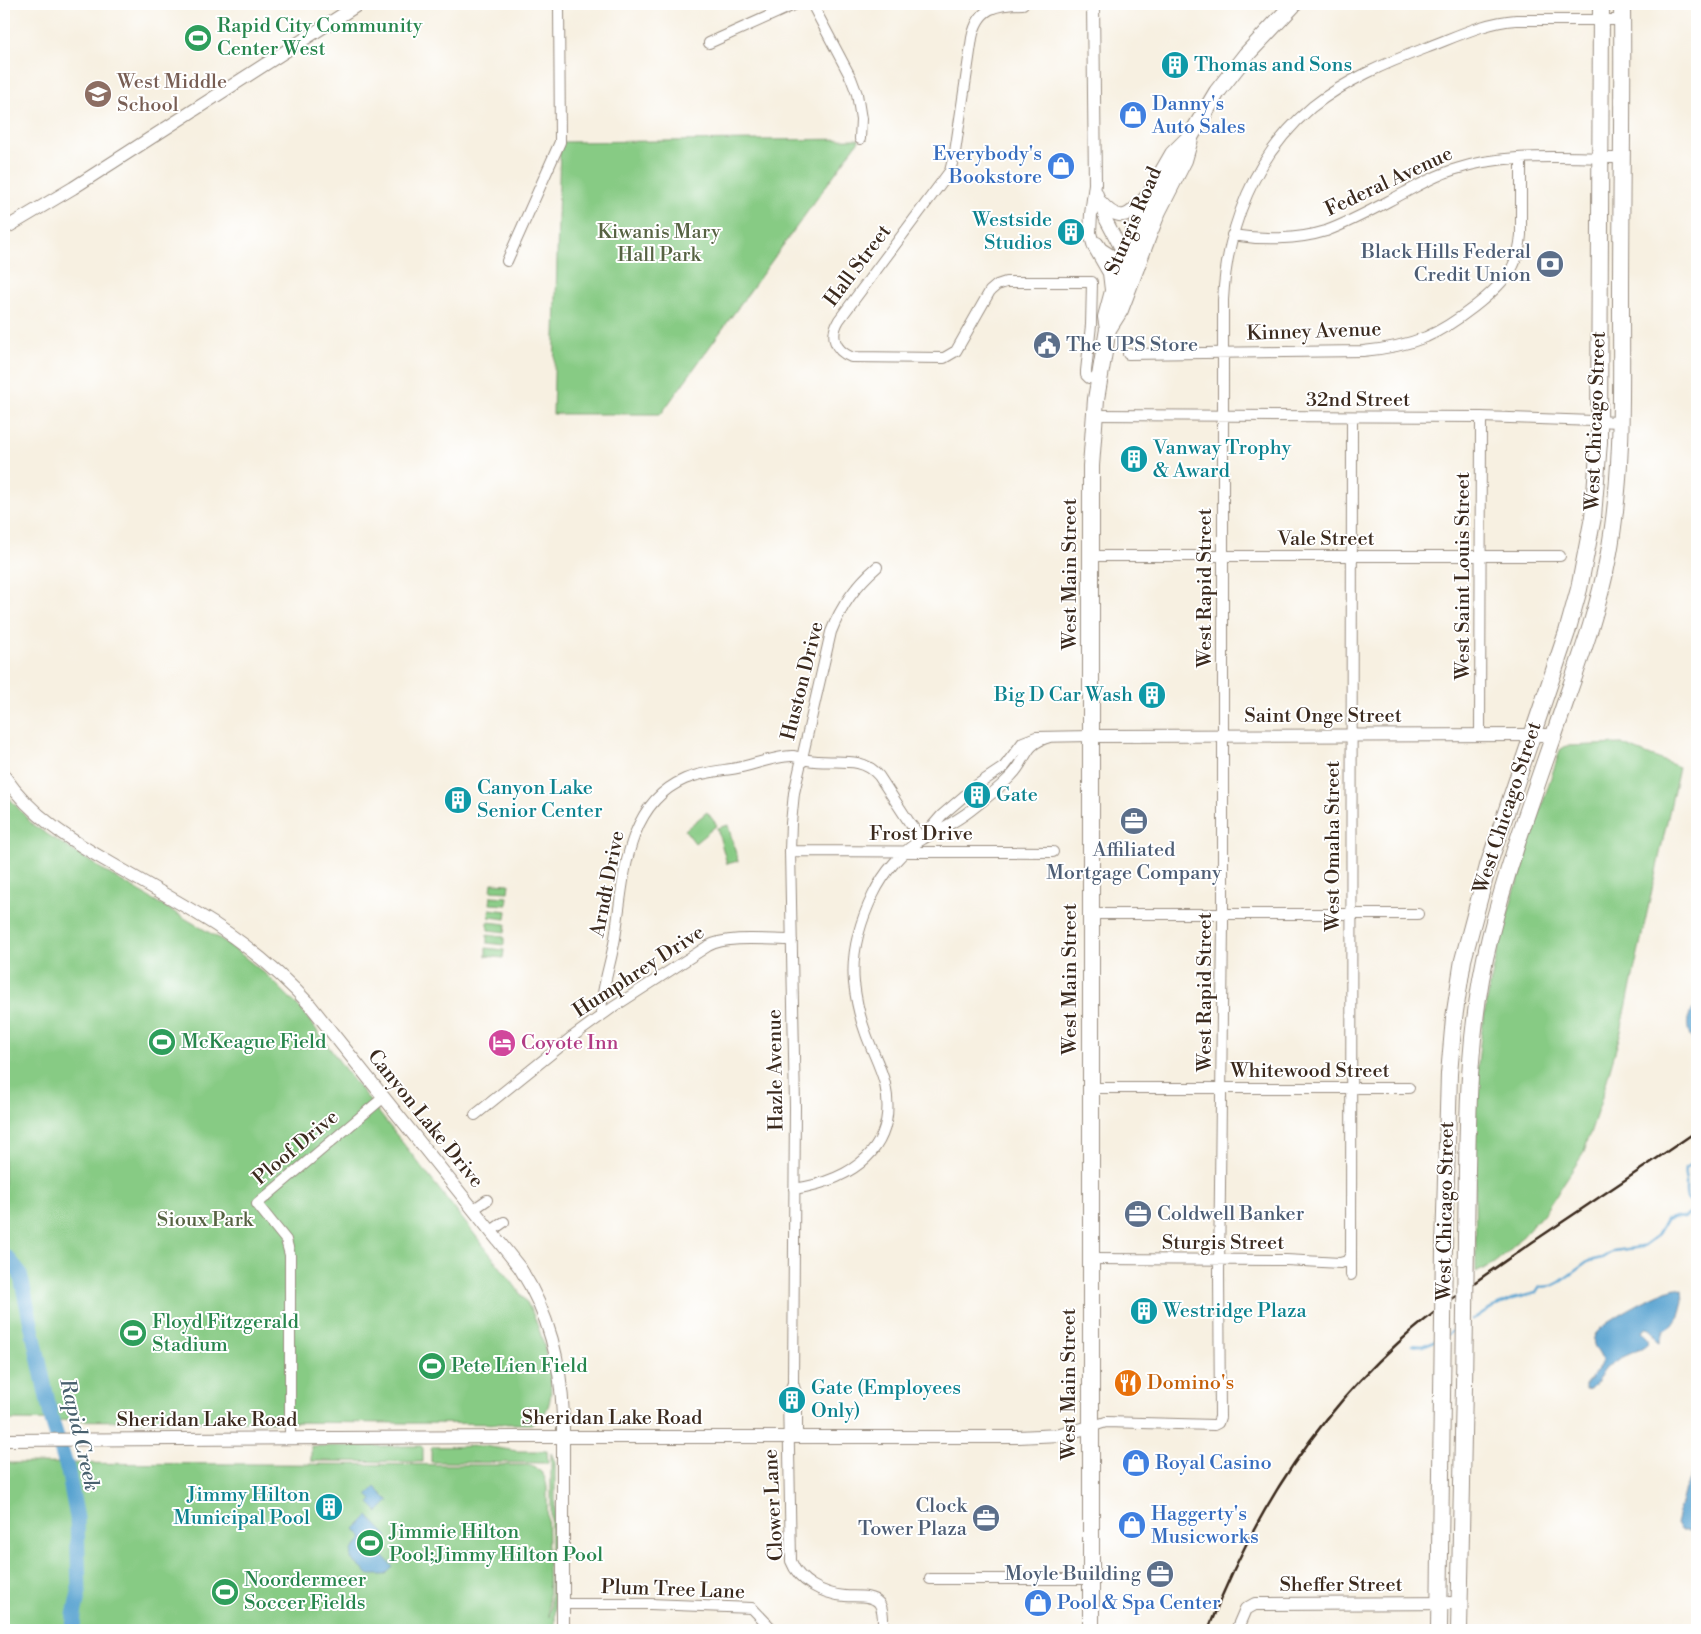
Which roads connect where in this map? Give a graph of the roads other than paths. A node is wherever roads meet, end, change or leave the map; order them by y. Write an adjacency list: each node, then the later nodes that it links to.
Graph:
1 (358, 4): 24 (street)
2 (559, 4): 30 (street)
3 (796, 4): 13 (street)
4 (812, 4): 17 (street)
5 (1023, 4): 33 (street, Hall Street)
6 (1094, 4): 21 (street, West Main Street)
7 (1294, 4): 16 (main road, Sturgis Road)
8 (1601, 4): 12 (main road, West Chicago Street)
9 (1608, 4): 11 (main road)
10 (1622, 4): 11 (main road, West Chicago Street)
11 (1622, 20): 12 (street, West Rapid Street); 15 (main road, West Chicago Street)
12 (1601, 21): 14 (main road, West Chicago Street); 15 (main road); 26 (street, West Rapid Street)
13 (709, 43)
14 (1601, 84): 19 (main road, West Chicago Street); 20 (main road)
15 (1622, 106): 20 (main road, West Chicago Street)
16 (1190, 137): 22 (main road, Sturgis Road); 28 (main road, Sturgis Road)
17 (860, 138)
18 (1521, 158): 19 (street, Federal Avenue); 26 (street, Federal Avenue); 35 (street, Kinney Avenue)
19 (1600, 158): 20 (street, Federal Avenue); 27 (main road); 34 (main road, West Chicago Street)
20 (1622, 158): 27 (main road, West Chicago Street)
21 (1095, 184): 23 (street, West Main Street); 25 (street, West Main Street)
22 (1154, 187): 23 (street); 29 (main road, Sturgis Road)
23 (1098, 198): 29 (street, West Main Street)
24 (4, 229)
25 (1090, 233): 29 (street); 31 (street, West Main Street)
26 (1232, 236): 35 (street, West Rapid Street)
27 (1621, 244): 43 (main road, West Chicago Street)
28 (1143, 247): 29 (street); 32 (main road, Sturgis Road)
29 (1126, 256): 31 (main road, Sturgis Road); 32 (street, West Main Street)
30 (507, 260)
31 (1110, 302): 32 (main road, West Main Street)
32 (1112, 324): 33 (street); 37 (main road, West Main Street)
33 (1091, 325): 37 (street, Hall Street)
34 (1600, 329): 42 (main road, West Chicago Street); 43 (main road)
35 (1223, 352): 36 (street, Kinney Avenue); 39 (street, West Rapid Street)
36 (1128, 354)
37 (1098, 379): 38 (main road, West Main Street)
38 (1094, 415): 39 (street, 32nd Street); 45 (main road, West Main Street)
39 (1223, 416): 40 (street, 32nd Street); 46 (street, West Rapid Street)
40 (1352, 417): 41 (street, 32nd Street); 47 (street, West Omaha Street)
41 (1481, 417): 42 (street, 32nd Street); 48 (street, West Saint Louis Street)
42 (1600, 421): 43 (street, 32nd Street); 44 (main road); 51 (main road, West Chicago Street)
43 (1621, 422): 44 (main road, West Chicago Street)
44 (1615, 511): 57 (main road, West Chicago Street)
45 (1092, 556): 46 (street, Vale Street); 56 (main road, West Main Street)
46 (1223, 556): 47 (street, Vale Street); 52 (street, West Rapid Street)
47 (1352, 556): 48 (street, Vale Street); 53 (street, West Omaha Street)
48 (1480, 556): 49 (street, Vale Street); 54 (street, West Saint Louis Street)
49 (1560, 556)
50 (877, 567): 59 (street, Huston Drive)
51 (1581, 580): 55 (main road, West Chicago Street); 57 (main road)
52 (1223, 735): 53 (street, Saint Onge Street); 56 (street, Saint Onge Street); 67 (street, West Rapid Street)
53 (1351, 735): 54 (street, Saint Onge Street); 68 (street, West Omaha Street)
54 (1480, 735): 55 (street, Saint Onge Street)
55 (1532, 735): 57 (street, Saint Onge Street); 65 (main road); 95 (main road, West Chicago Street, bridge)
56 (1091, 736): 58 (street); 66 (main road, West Main Street)
57 (1554, 736): 65 (main road, West Chicago Street)
58 (1050, 737): 61 (street); 61 (street)
59 (801, 759): 61 (street, Arndt Drive); 62 (street, Hazle Avenue); 71 (street, Arndt Drive)
60 (4, 776): 76 (street, Canyon Lake Drive)
61 (922, 839): 63 (street)
62 (790, 851): 63 (street, Frost Drive); 70 (street, Hazle Avenue)
63 (906, 852): 64 (street, Frost Drive); 78 (street)
64 (1053, 852)
65 (1506, 880): 97 (main road, West Chicago Street, bridge)
66 (1091, 914): 67 (street); 72 (main road, West Main Street)
67 (1223, 914): 68 (street); 73 (street, West Rapid Street)
68 (1350, 914): 69 (street); 74 (street, West Omaha Street)
69 (1418, 914)
70 (792, 940): 71 (street, Humphrey Drive); 78 (street, Hazle Avenue)
71 (601, 1016): 77 (street, Humphrey Drive)
72 (1091, 1088): 73 (street, Whitewood Street); 84 (main road, West Main Street)
73 (1222, 1088): 74 (street, Whitewood Street); 85 (street, West Rapid Street)
74 (1350, 1088): 75 (street, Whitewood Street); 83 (street, West Omaha Street)
75 (1409, 1088)
76 (384, 1097): 80 (street, Canyon Lake Drive); 90 (street, Ploof Drive)
77 (474, 1115)
78 (794, 1189): 91 (street, Hazle Avenue)
79 (486, 1200): 80 (street)
80 (474, 1209): 82 (street, Canyon Lake Drive)
81 (504, 1222): 82 (street)
82 (491, 1231): 89 (street, Canyon Lake Drive)
83 (1350, 1254): 85 (street, Sturgis Street); 86 (street, West Omaha Street)
84 (1092, 1259): 85 (street, Sturgis Street); 88 (main road, West Main Street)
85 (1220, 1260): 87 (street, West Rapid Street)
86 (1351, 1274)
87 (1218, 1423): 88 (street, Sheridan Lake Road)
88 (1090, 1426): 91 (street, Sheridan Lake Road); 94 (main road, West Main Street)
89 (563, 1437): 90 (street, Sheridan Lake Road); 91 (street, Sheridan Lake Road); 96 (street, Canyon Lake Drive)
90 (290, 1438): 92 (street, Sheridan Lake Road)
91 (793, 1438): 100 (street, Clower Lane)
92 (4, 1440)
93 (930, 1578): 94 (street)
94 (1091, 1579): 101 (main road, West Main Street)
95 (1439, 1603): 97 (street, Sheffer Street); 102 (street, Sheffer Street); 103 (main road, West Chicago Street); 104 (main road)
96 (563, 1604): 98 (street, Canyon Lake Drive); 99 (street, Plum Tree Lane)
97 (1461, 1604): 105 (main road, West Chicago Street)
98 (563, 1630)
99 (774, 1630)
100 (883, 1630)
101 (1091, 1630)
102 (1237, 1630)
103 (1438, 1630)
104 (1453, 1630)
105 (1460, 1630)

